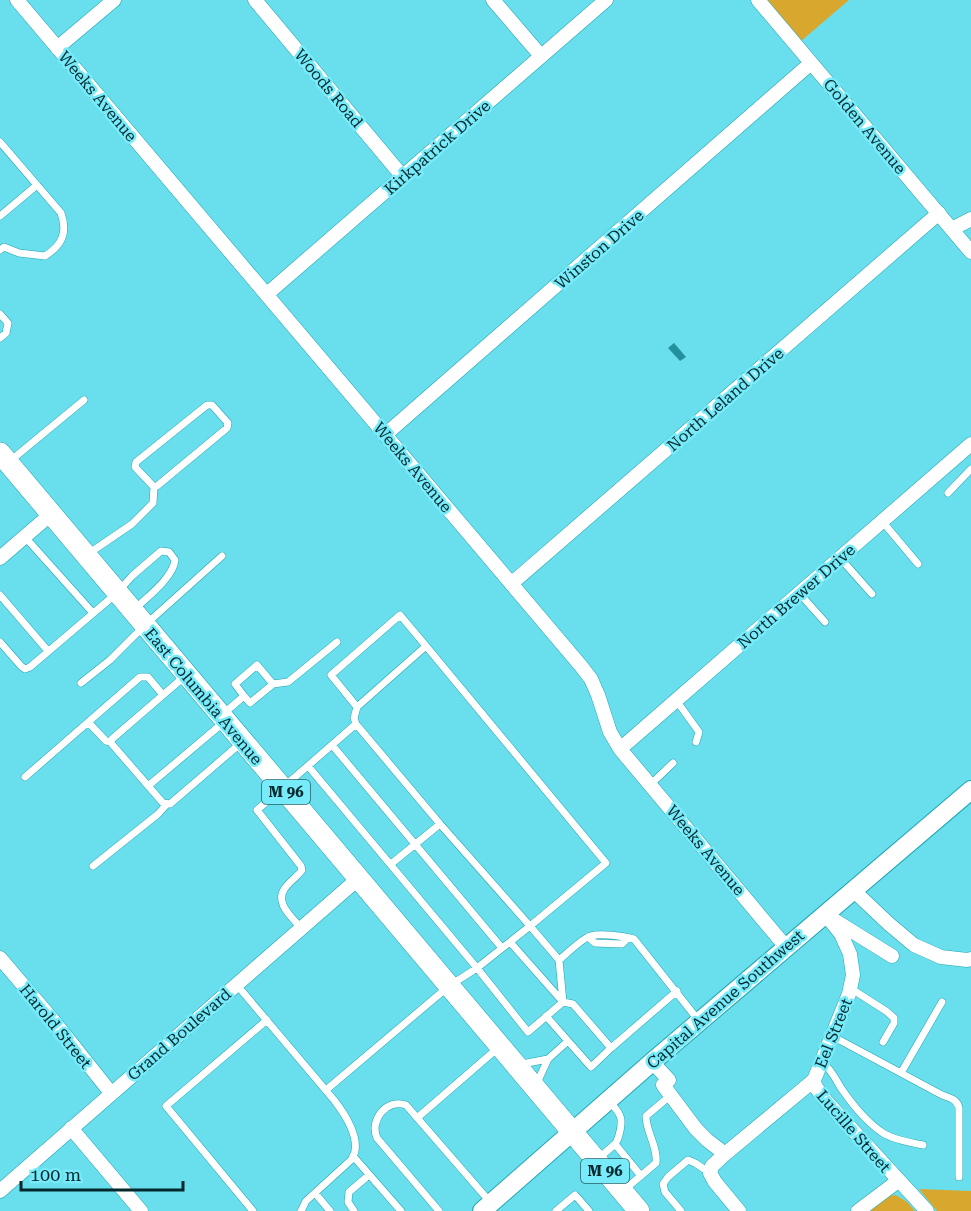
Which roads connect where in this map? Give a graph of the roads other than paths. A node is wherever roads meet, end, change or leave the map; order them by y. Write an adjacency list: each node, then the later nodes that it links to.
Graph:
1 (17, 0): 7 (street, Weeks Avenue)
2 (114, 0): 7 (street)
3 (255, 0): 11 (street, Woods Road)
4 (493, 0): 8 (street)
5 (606, 0): 8 (street, Kirkpatrick Drive)
6 (758, 0): 9 (street, Golden Avenue)
7 (57, 48): 19 (street, Weeks Avenue)
8 (541, 56): 11 (street, Kirkpatrick Drive)
9 (811, 63): 13 (street, Golden Avenue); 23 (street, Winston Drive)
10 (0, 142): 12 (lane)
11 (403, 177): 19 (street, Kirkpatrick Drive)
12 (37, 185): 14 (lane); 17 (lane)
13 (939, 213): 16 (street, Golden Avenue); 37 (street, North Leland Drive)
14 (0, 216)
15 (971, 219): 16 (street)
16 (952, 229): 18 (street, Golden Avenue)
17 (0, 250)
18 (971, 252)
19 (267, 294): 23 (street, Weeks Avenue)
20 (0, 314): 21 (lane)
21 (0, 338)
22 (84, 400): 25 (lane)
23 (386, 434): 37 (street, Weeks Avenue)
24 (971, 445): 30 (street, North Brewer Drive)
25 (4, 458): 29 (main road, East Columbia Avenue / M 96)
26 (971, 469): 28 (lane)
27 (154, 487): 27 (lane); 32 (lane)
28 (948, 493)
29 (51, 514): 31 (street); 32 (main road, East Columbia Avenue / M 96)
30 (882, 521): 35 (street, North Brewer Drive); 36 (lane)
31 (25, 537): 34 (street); 42 (lane)
32 (86, 555): 38 (main road, East Columbia Avenue / M 96)
33 (222, 556): 43 (lane)
34 (0, 558)
35 (840, 558): 39 (street, North Brewer Drive); 40 (lane)
36 (918, 564)
37 (511, 584): 63 (street, Weeks Avenue)
38 (117, 592): 42 (lane); 43 (main road, East Columbia Avenue / M 96); 43 (lane)
39 (799, 593): 44 (lane); 54 (street, North Brewer Drive)
40 (872, 594)
41 (0, 596): 48 (lane)
42 (93, 613): 48 (lane)
43 (139, 618): 49 (main road, East Columbia Avenue / M 96); 50 (lane)
44 (825, 622)
45 (0, 642): 48 (lane)
46 (337, 642): 51 (lane)
47 (426, 646): 55 (lane); 55 (lane); 79 (lane)
48 (48, 651)
49 (186, 675): 52 (lane); 56 (main road, East Columbia Avenue / M 96)
50 (81, 683)
51 (273, 684): 53 (lane); 53 (lane)
52 (164, 695): 57 (lane); 59 (lane)
53 (244, 696): 56 (lane)
54 (676, 700): 61 (lane); 63 (street, North Brewer Drive)
55 (357, 707): 58 (lane)
56 (223, 718): 60 (main road, East Columbia Avenue / M 96); 68 (lane)
57 (88, 722): 59 (lane); 66 (lane)
58 (356, 724): 62 (lane); 72 (lane)
59 (111, 742): 68 (lane)
60 (243, 742): 69 (main road, East Columbia Avenue / M 96); 71 (lane)
61 (696, 742)
62 (332, 745): 65 (lane); 73 (lane)
63 (620, 749): 67 (street, Weeks Avenue)
64 (673, 763): 67 (lane)
65 (308, 766): 69 (lane); 74 (lane)
66 (25, 777)
67 (651, 784): 82 (street, Weeks Avenue)
68 (148, 786): 71 (lane)
69 (282, 788): 76 (main road, East Columbia Avenue / M 96); 80 (lane)
70 (971, 790): 77 (main road, Capital Avenue Southwest)
71 (167, 804): 75 (lane)
72 (440, 824): 73 (lane); 79 (lane)
73 (415, 844): 74 (lane); 83 (lane)
74 (391, 864): 88 (lane)
75 (93, 866)
76 (359, 878): 80 (street, Grand Boulevard); 90 (main road, East Columbia Avenue / M 96)
77 (853, 890): 78 (main road, Capital Avenue Southwest); 86 (street)
78 (825, 914): 82 (main road, Capital Avenue Southwest); 84 (street); 91 (street, Eel Street)
79 (530, 926): 81 (lane); 87 (lane)
80 (302, 928): 89 (street, Grand Boulevard)
81 (510, 942): 83 (lane); 93 (lane)
82 (786, 947): 97 (main road, Capital Avenue Southwest)
83 (502, 948): 88 (lane)
84 (892, 956)
85 (0, 959): 111 (street, Harold Street)
86 (971, 959)
87 (558, 960): 92 (lane); 93 (lane)
88 (477, 968): 90 (lane); 95 (lane)
89 (236, 984): 96 (lane); 111 (street, Grand Boulevard)
90 (449, 986): 101 (main road, East Columbia Avenue / M 96); 110 (lane)
91 (850, 988): 98 (street, Eel Street); 100 (lane)
92 (677, 991): 97 (lane); 102 (lane)
93 (563, 1002): 95 (lane); 102 (lane)
94 (942, 1002): 107 (lane)
95 (546, 1016): 99 (lane)
96 (267, 1020): 110 (lane); 132 (lane)
97 (699, 1021): 104 (main road, Capital Avenue Southwest)
98 (832, 1036): 105 (street, Eel Street); 107 (lane)
99 (568, 1041): 102 (lane); 103 (lane)
100 (883, 1042)
101 (500, 1047): 106 (main road, East Columbia Avenue / M 96); 114 (lane)
102 (611, 1048)
103 (548, 1059): 106 (lane); 109 (lane)
104 (652, 1062): 112 (street); 113 (main road, Capital Avenue Southwest)
105 (822, 1062): 108 (street, Eel Street); 118 (lane)
106 (516, 1066): 109 (main road, East Columbia Avenue / M 96)
107 (901, 1073): 125 (lane)
108 (814, 1080): 119 (street, Eel Street); 126 (street, Lucille Street)
109 (534, 1088): 116 (main road, East Columbia Avenue / M 96)
110 (326, 1090): 120 (lane)
111 (111, 1094): 115 (street, Grand Boulevard)
112 (671, 1095): 119 (street); 124 (lane)
113 (608, 1100): 116 (main road, Capital Avenue Southwest); 117 (lane)
114 (417, 1118): 130 (lane); 137 (lane)
115 (71, 1128): 127 (street, Grand Boulevard); 131 (street)
116 (571, 1132): 121 (main road, M 96); 130 (main road, Capital Avenue Southwest)
117 (615, 1144): 121 (lane); 124 (lane)
118 (923, 1145)
119 (725, 1154): 122 (street, Eel Street)
120 (353, 1156): 123 (lane); 129 (lane)
121 (596, 1161): 128 (main road, M 96)
122 (710, 1173): 141 (lane); 142 (street)
123 (369, 1174): 135 (lane); 136 (lane)
124 (641, 1176): 128 (lane)
125 (959, 1177)
126 (898, 1181): 143 (street); 144 (street, Lucille Street)
127 (0, 1191)
128 (622, 1192): 140 (main road, M 96)
129 (315, 1193): 133 (lane); 134 (lane)
130 (487, 1207)
131 (141, 1211)
132 (253, 1211)
133 (302, 1211)
134 (330, 1211)
135 (354, 1211)
136 (401, 1211)
137 (439, 1211)
138 (556, 1211): 139 (lane)
139 (589, 1211)
140 (639, 1211)
141 (681, 1211)
142 (739, 1211)
143 (858, 1211)
144 (927, 1211)

